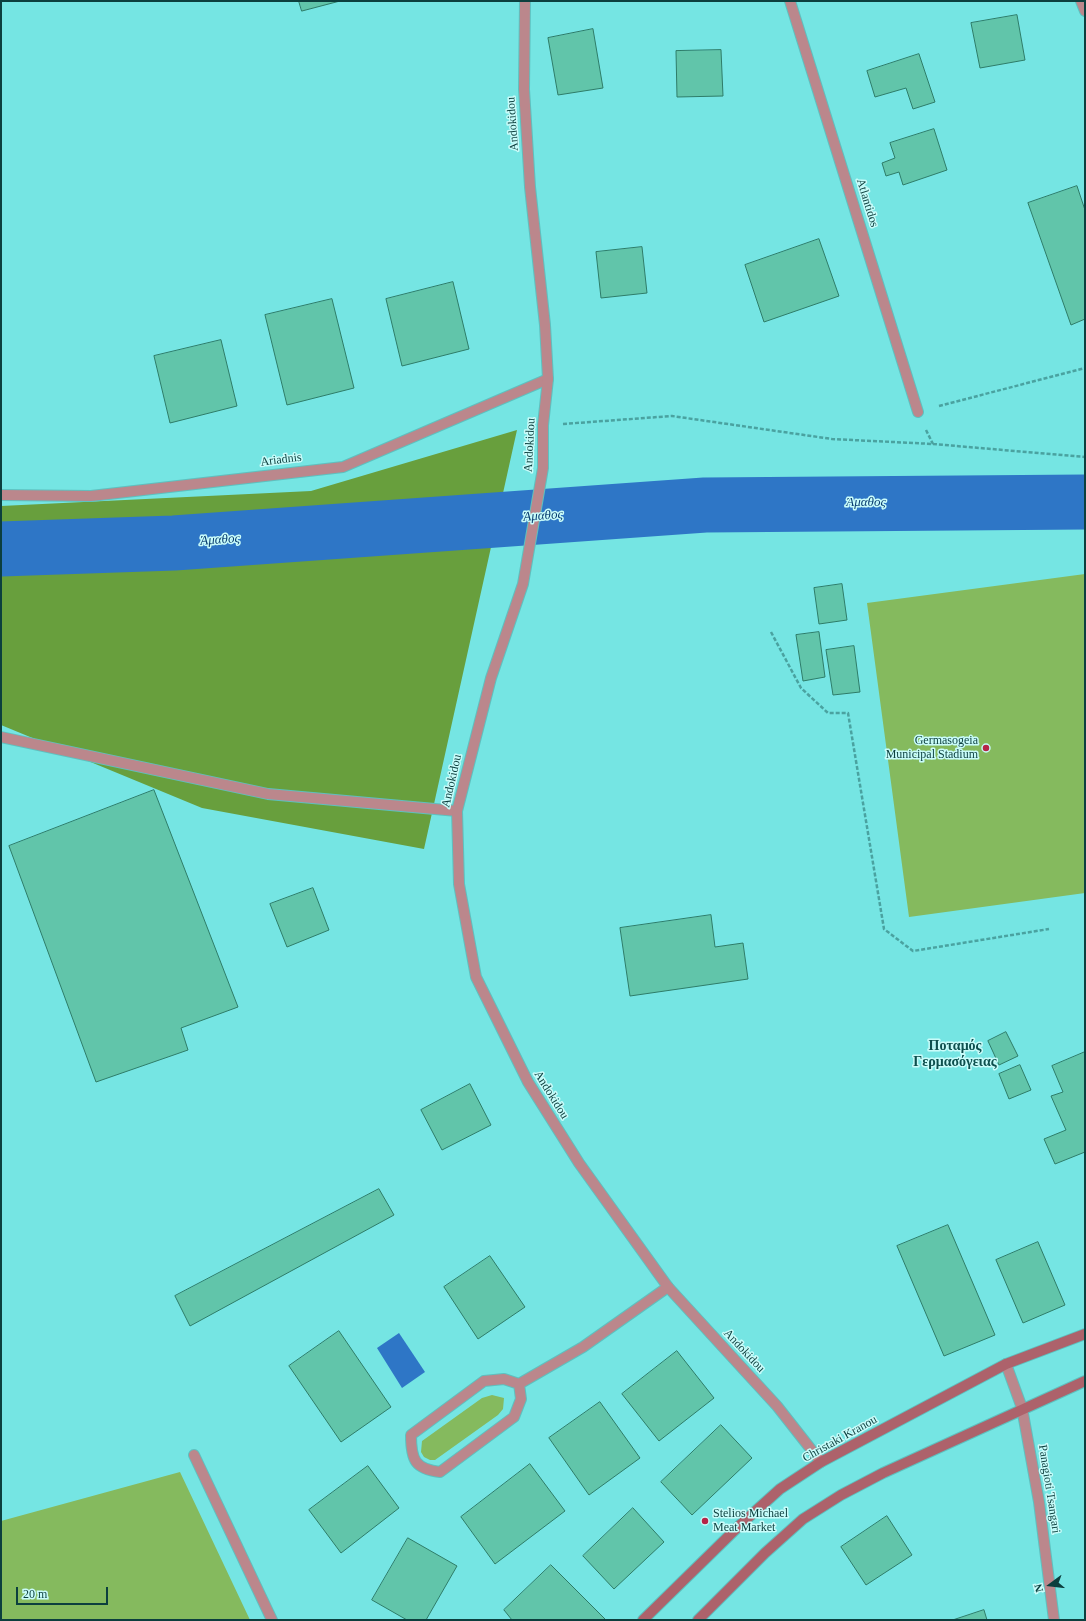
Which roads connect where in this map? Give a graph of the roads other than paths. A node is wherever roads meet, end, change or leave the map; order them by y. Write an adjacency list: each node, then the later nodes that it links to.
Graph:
1 (525, 1): 5 (street, Andokidou)
2 (790, 1): 6 (street, Atlantidos)
3 (1082, 1): 4 (street)
4 (1085, 11)
5 (548, 379): 7 (street, Ariadnis); 9 (street, Andokidou)
6 (918, 412)
7 (1, 495)
8 (1, 737): 9 (street)
9 (457, 811): 10 (street, Andokidou)
10 (668, 1287): 14 (street); 17 (street, Andokidou)
11 (1085, 1334): 12 (main road, Christaki Kranou)
12 (1006, 1364): 15 (street, Panagioti Tsangari); 17 (main road, Christaki Kranou)
13 (1085, 1381): 15 (main road)
14 (519, 1384): 14 (street)
15 (1022, 1408): 20 (main road); 21 (street, Panagioti Tsangari)
16 (194, 1455): 18 (street)
17 (821, 1462): 19 (main road, Christaki Kranou)
18 (272, 1620)
19 (643, 1620)
20 (699, 1620)
21 (1054, 1620)

